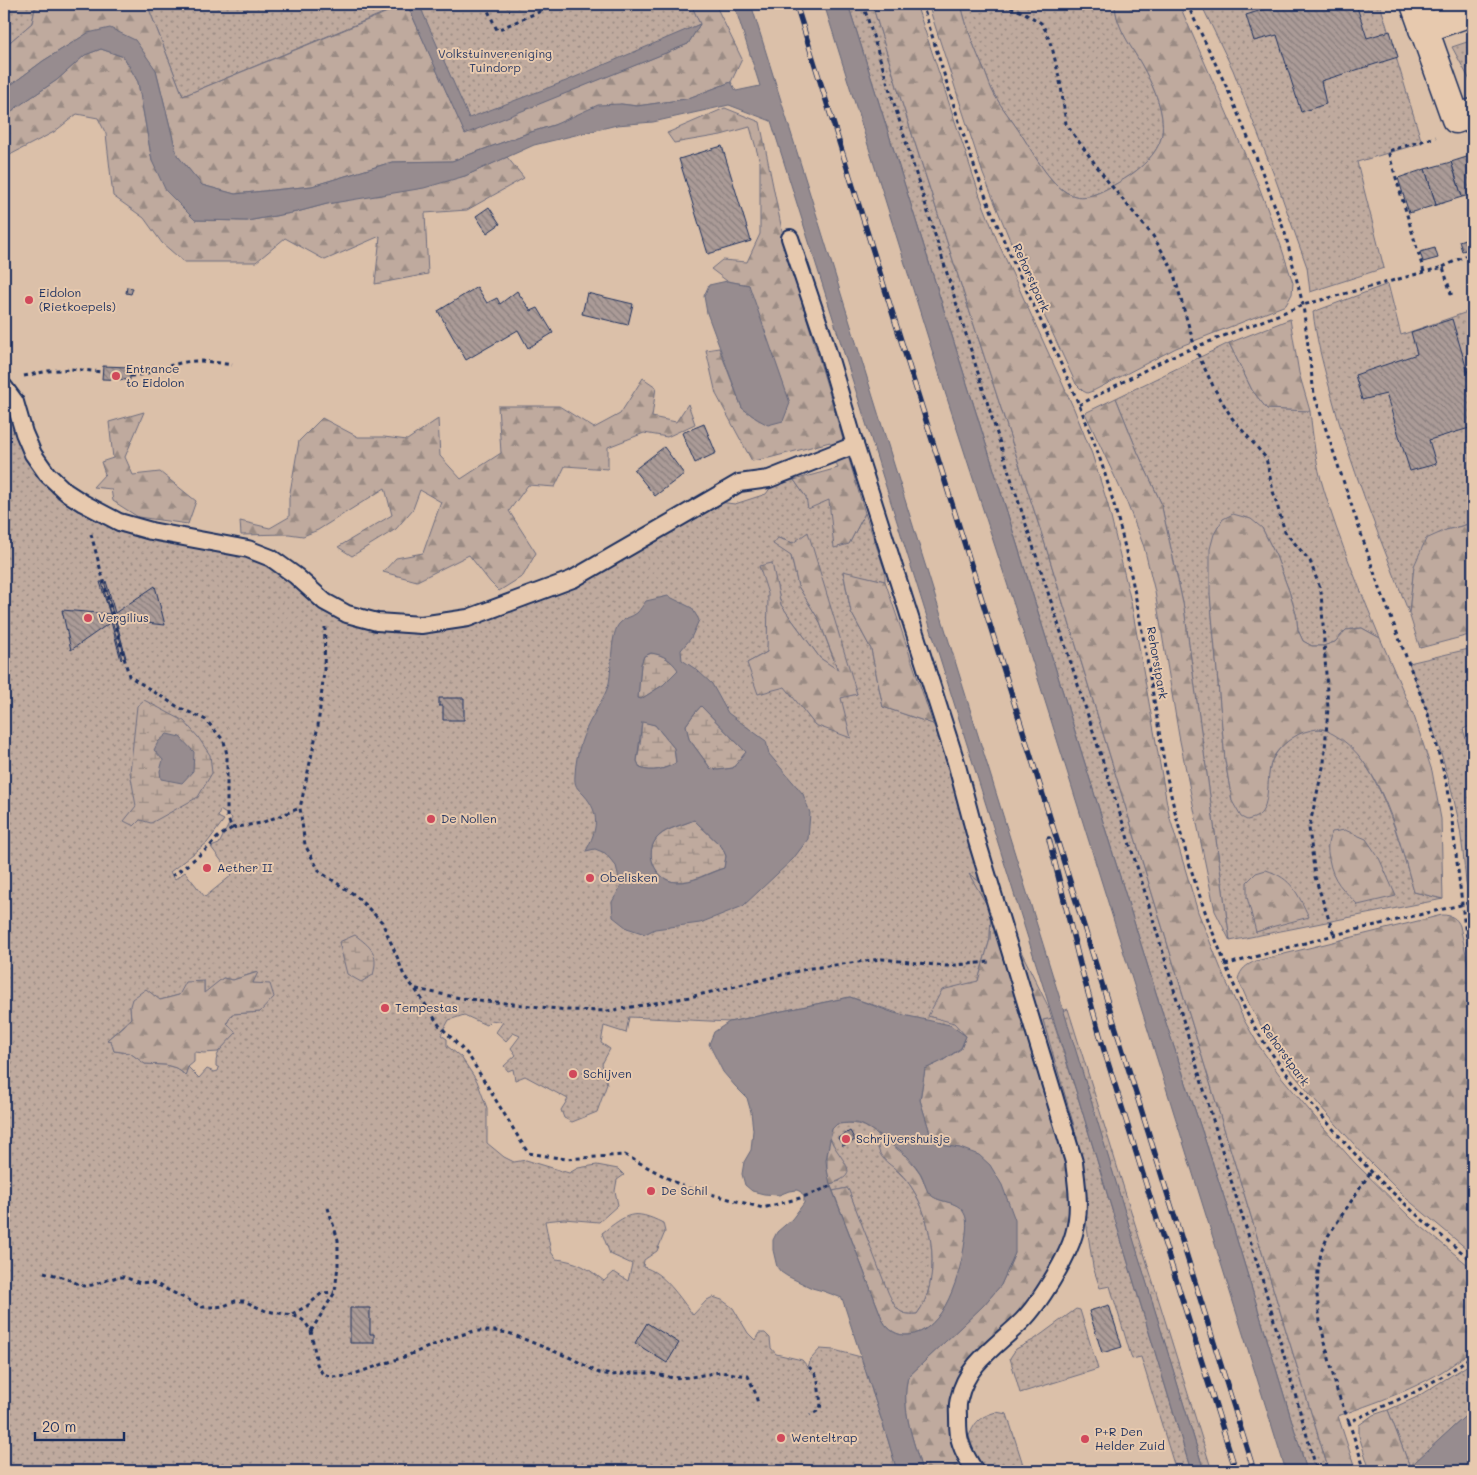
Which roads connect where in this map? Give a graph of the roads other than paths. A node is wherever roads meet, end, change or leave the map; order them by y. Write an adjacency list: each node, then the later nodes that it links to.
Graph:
1 (1473, 11): 2 (street)
2 (1419, 16): 3 (street)
3 (1465, 116)
4 (790, 238): 6 (lane)
5 (4, 387): 6 (lane)
6 (855, 445): 7 (lane)
7 (975, 1471)

